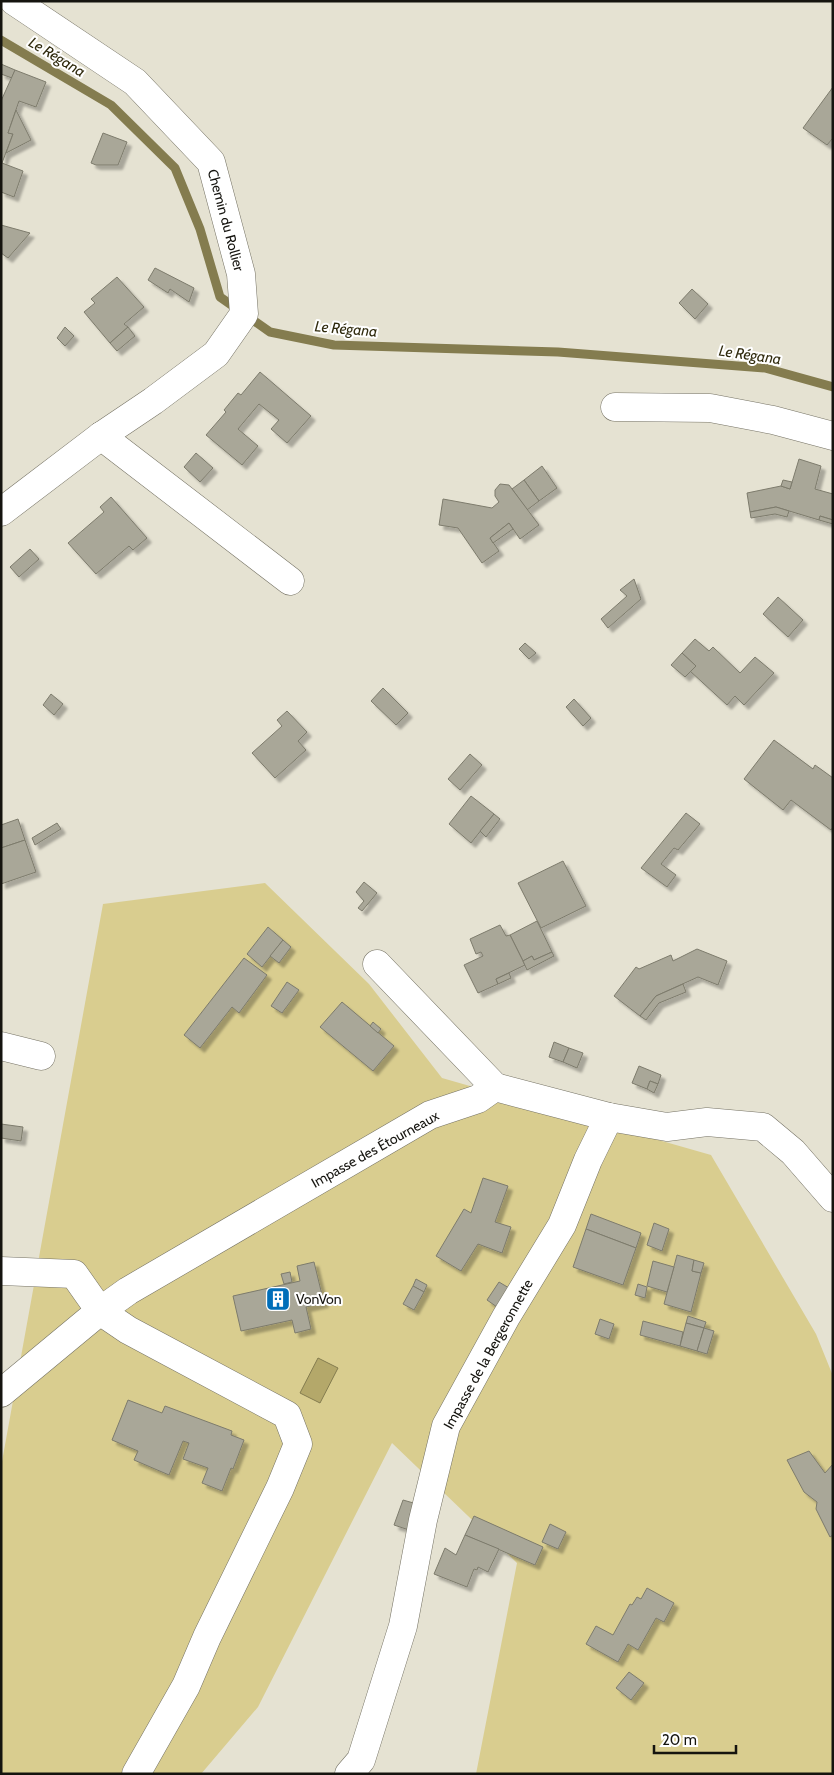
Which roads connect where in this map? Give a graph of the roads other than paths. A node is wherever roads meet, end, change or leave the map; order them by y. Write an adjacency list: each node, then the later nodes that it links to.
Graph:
1 (14, 1): 3 (street, Chemin du Rollier)
2 (615, 407): 4 (street)
3 (102, 436): 5 (street, Chemin du Rollier); 6 (street)
4 (833, 436)
5 (1, 512)
6 (290, 580)
7 (376, 964): 10 (street)
8 (1, 1046): 9 (street)
9 (41, 1056)
10 (496, 1087): 11 (street); 14 (street, Impasse des Étourneaux)
11 (609, 1117): 12 (street); 17 (street, Impasse de la Bergeronnette)
12 (833, 1198)
13 (1, 1270): 14 (street)
14 (100, 1311): 15 (street, Impasse des Étourneaux); 16 (street)
15 (1, 1393)
16 (136, 1774)
17 (349, 1774)

